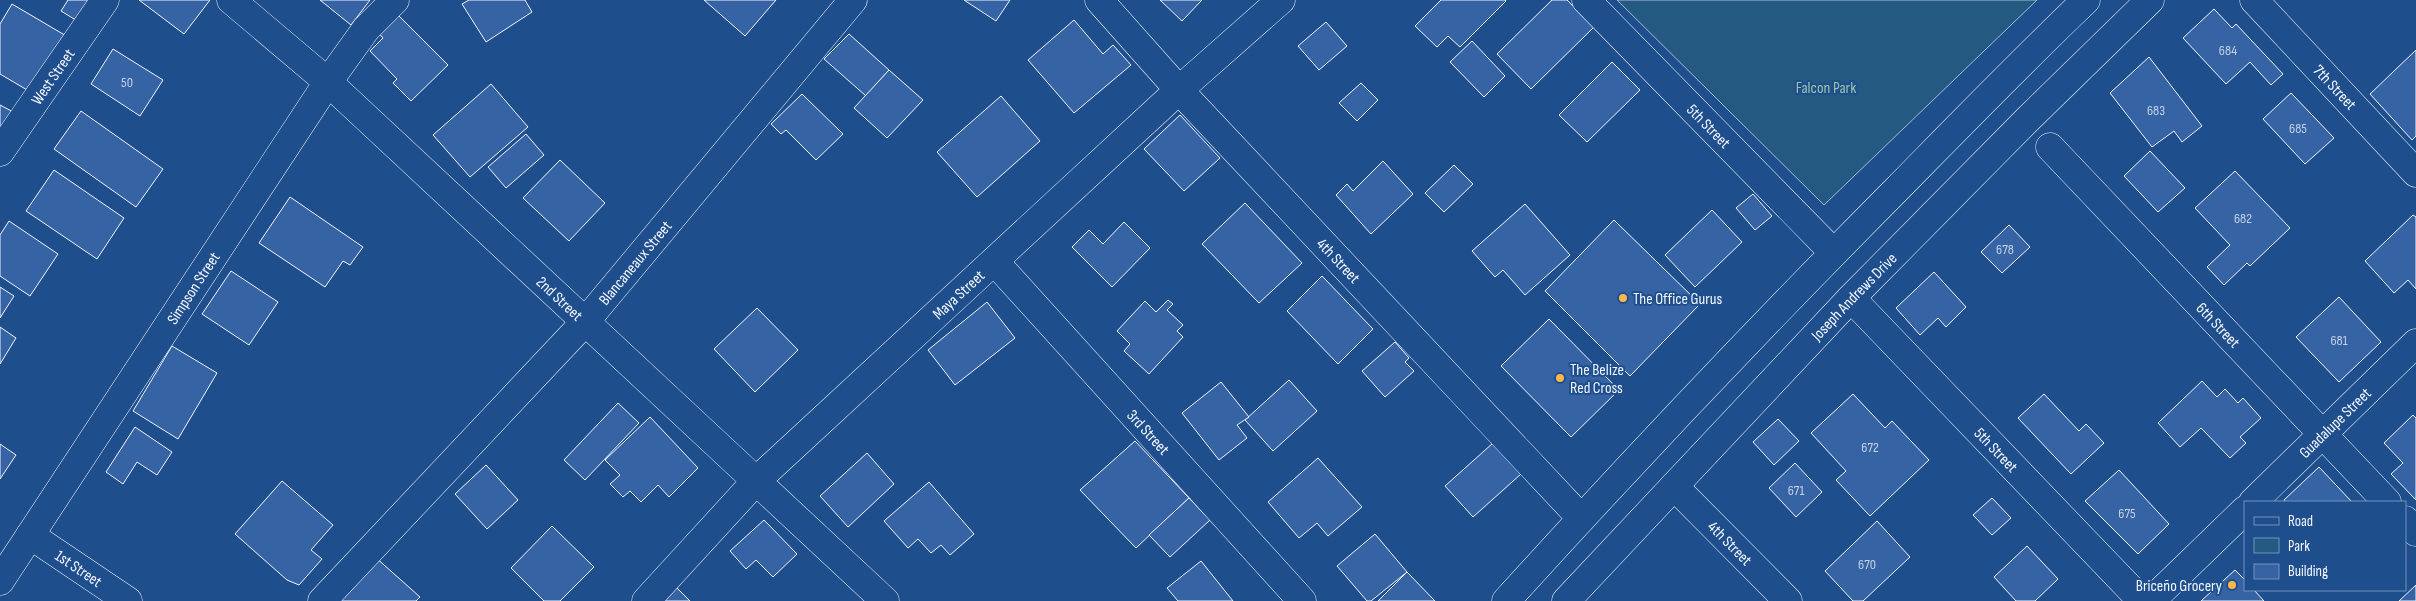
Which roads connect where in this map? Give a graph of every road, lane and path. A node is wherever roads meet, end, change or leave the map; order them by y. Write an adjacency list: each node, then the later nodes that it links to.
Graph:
1 (105, 0): 14 (main road, West Street)
2 (231, 0): 11 (main road, 2nd Street)
3 (394, 0): 11 (main road, Simpson Street)
4 (853, 0): 19 (main road, Blancaneaux Street)
5 (1099, 0): 12 (main road, 4th Street)
6 (1281, 0): 12 (main road, Maya Street)
7 (1586, 0): 16 (main road, 5th Street)
8 (2086, 0): 16 (main road)
9 (2150, 0): 18 (main road, Joseph Andrews Drive)
10 (2254, 0): 15 (main road, 7th Street)
11 (328, 82): 19 (main road, 2nd Street); 30 (main road, Simpson Street)
12 (1179, 90): 17 (main road, Maya Street); 27 (main road, 4th Street)
13 (2050, 147): 21 (main road, 6th Street)
14 (0, 152)
15 (2416, 173)
16 (1833, 252): 27 (main road)
17 (995, 262): 22 (main road, Maya Street); 36 (main road, 3rd Street)
18 (1852, 298): 23 (main road, Joseph Andrews Drive); 40 (main road, 5th Street)
19 (585, 322): 22 (main road, 2nd Street); 33 (main road, Blancaneaux Street)
20 (2416, 343): 21 (main road, Guadalupe Street)
21 (2323, 435): 24 (main road, Guadalupe Street); 25 (main road, 6th Street)
22 (756, 481): 34 (main road, Maya Street); 35 (main road, 2nd Street)
23 (1674, 486): 38 (main road, Joseph Andrews Drive); 39 (main road, 4th Street)
24 (2254, 501)
25 (2387, 501)
26 (2244, 511): 41 (main road)
27 (1582, 518): 37 (main road)
28 (2406, 521): 29 (main road)
29 (2416, 532)
30 (30, 535): 31 (main road, Simpson Street); 32 (main road, 1st Street)
31 (0, 581)
32 (128, 601)
33 (322, 601)
34 (646, 601)
35 (885, 601)
36 (1302, 601)
37 (1506, 601)
38 (1566, 601)
39 (1788, 601)
40 (2142, 601)
41 (2151, 601)

